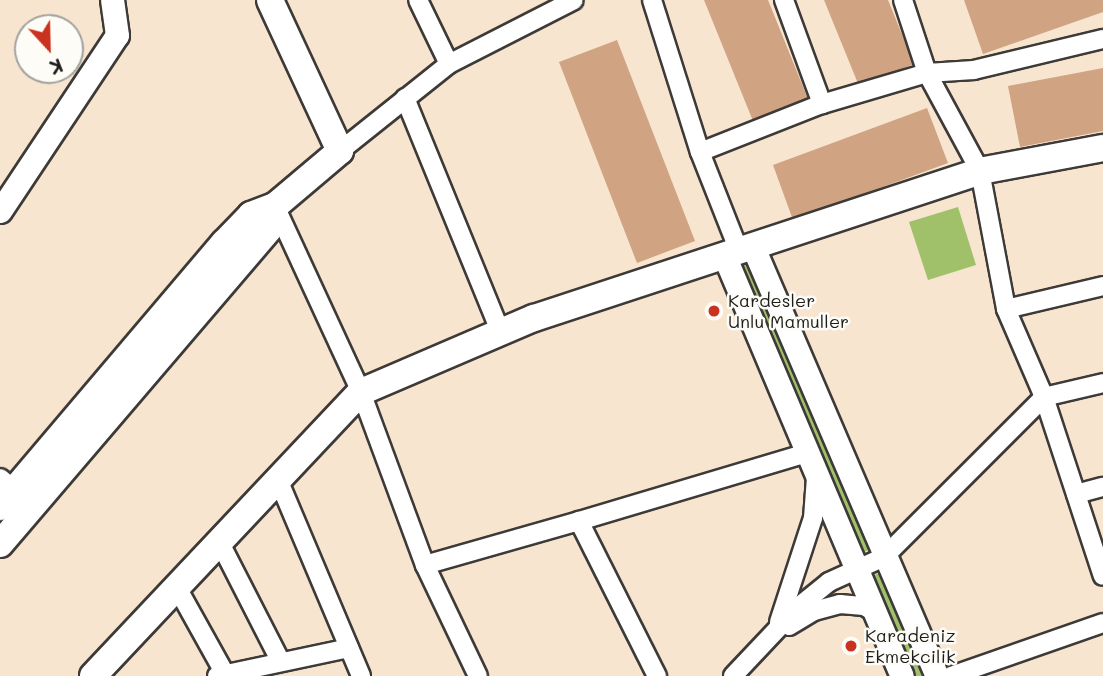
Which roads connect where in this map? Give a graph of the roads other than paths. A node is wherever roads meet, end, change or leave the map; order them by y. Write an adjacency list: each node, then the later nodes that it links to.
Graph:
1 (112, 0): 18 (street)
2 (270, 0): 14 (main road)
3 (418, 0): 9 (street)
4 (575, 0): 9 (street)
5 (652, 0): 15 (street)
6 (784, 0): 12 (street)
7 (902, 0): 10 (street)
8 (1103, 39): 10 (street)
9 (449, 64): 11 (street)
10 (927, 72): 12 (street); 16 (street)
11 (405, 98): 14 (street); 22 (street)
12 (822, 104): 15 (street)
13 (1103, 148): 16 (main road)
14 (340, 151): 17 (main road)
15 (700, 152): 19 (street)
16 (980, 171): 19 (main road); 21 (street)
17 (275, 206): 24 (street); 29 (main road); 33 (main road)
18 (0, 209)
19 (739, 251): 22 (main road); 26 (street); 34 (street)
20 (1103, 286): 21 (street)
21 (1006, 309): 25 (street)
22 (500, 333): 24 (main road)
23 (1103, 383): 25 (street)
24 (361, 392): 27 (main road); 35 (street)
25 (1044, 397): 30 (street); 34 (street)
26 (812, 463): 31 (street); 36 (street); 41 (street)
27 (277, 477): 32 (main road); 42 (street)
28 (1103, 487): 30 (street)
29 (5, 492)
30 (1076, 494): 37 (street)
31 (579, 521): 35 (street); 48 (street)
32 (218, 539): 38 (main road); 43 (street)
33 (0, 544)
34 (884, 556): 36 (street); 51 (street)
35 (425, 565): 47 (street)
36 (857, 569): 39 (street); 41 (street)
37 (1103, 576)
38 (175, 584): 44 (street); 45 (main road)
39 (876, 613): 41 (street); 50 (street)
40 (1103, 623): 52 (street)
41 (774, 635): 49 (street)
42 (349, 648): 43 (street); 46 (street)
43 (281, 662): 44 (street)
44 (220, 674)
45 (93, 676)
46 (361, 676)
47 (478, 676)
48 (657, 676)
49 (733, 676)
50 (902, 676)
51 (936, 676)
52 (951, 676)

